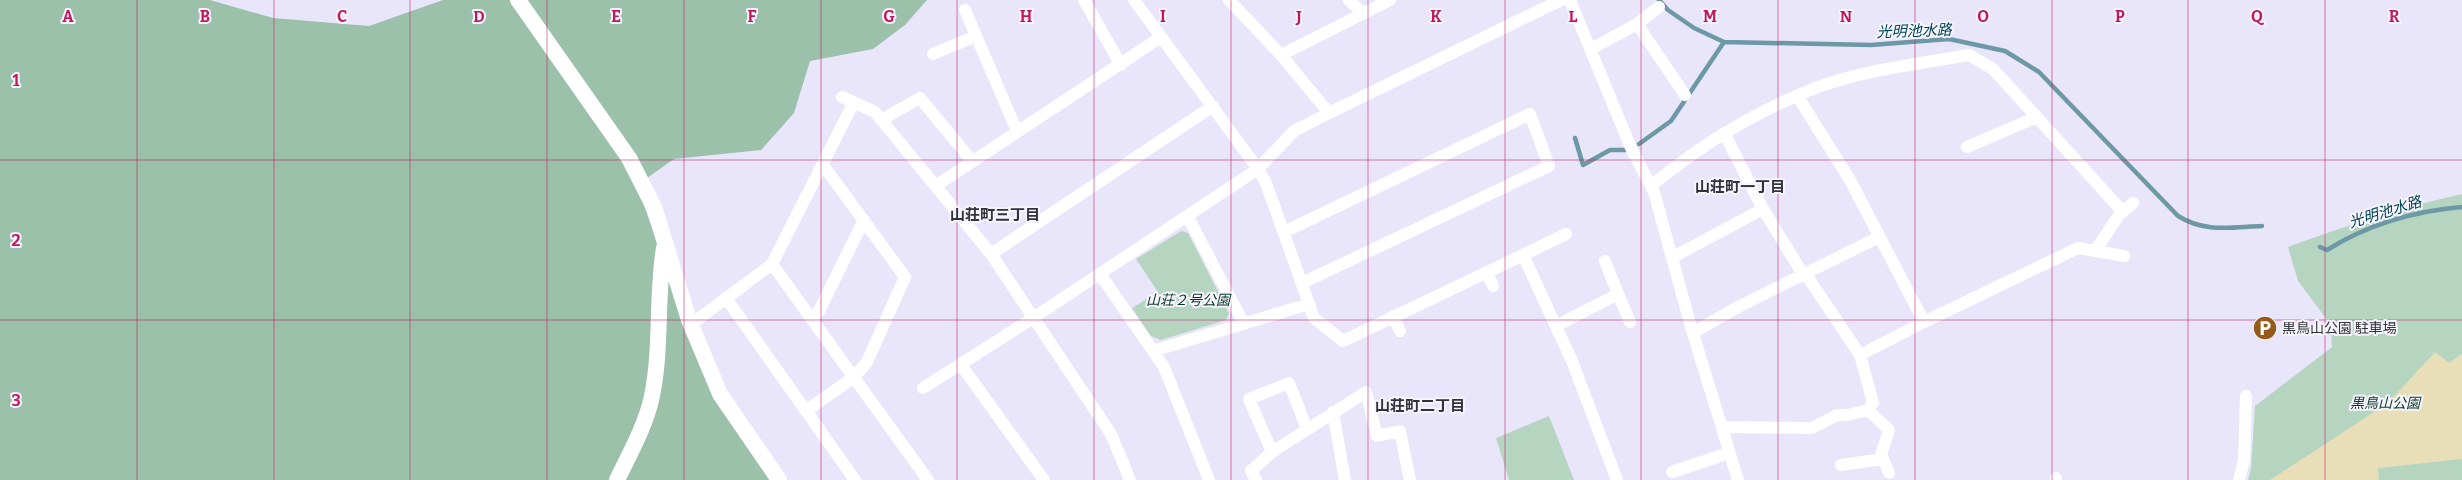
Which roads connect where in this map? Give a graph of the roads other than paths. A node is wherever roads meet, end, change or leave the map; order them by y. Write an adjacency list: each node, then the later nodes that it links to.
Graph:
1 (518, 0): 43 (street)
2 (1084, 0): 18 (street)
3 (1134, 0): 14 (street)
4 (1230, 0): 17 (street)
5 (1348, 0): 11 (street)
6 (1390, 0): 11 (street)
7 (1561, 0): 24 (street)
8 (1570, 0): 15 (street)
9 (1659, 7): 12 (street)
10 (965, 10): 13 (street)
11 (1363, 14): 17 (street)
12 (1637, 24): 15 (street); 19 (street)
13 (976, 36): 16 (street); 27 (street)
14 (1162, 37): 18 (street); 23 (street)
15 (1592, 49): 34 (street)
16 (933, 54)
17 (1281, 55): 24 (street)
18 (1121, 64): 27 (street)
19 (1685, 95)
20 (842, 97): 22 (street)
21 (1798, 97): 25 (street); 28 (street); 42 (street)
22 (854, 102): 26 (street); 31 (street)
23 (1213, 106): 32 (street); 45 (street)
24 (1329, 113): 32 (street)
25 (2037, 117): 29 (street); 37 (street)
26 (881, 120): 30 (street); 33 (street)
27 (1018, 131): 30 (street)
28 (1724, 132): 34 (street); 36 (street)
29 (1968, 147)
30 (972, 161): 33 (street)
31 (823, 165): 39 (street); 50 (street)
32 (1258, 170): 38 (street); 40 (street)
33 (937, 185): 45 (street)
34 (1651, 186): 48 (street)
35 (2134, 203): 37 (street)
36 (1763, 209): 48 (street); 53 (street)
37 (2123, 212): 44 (street)
38 (1188, 216): 52 (street); 65 (street)
39 (864, 220): 61 (street); 72 (street)
40 (1284, 232): 54 (street); 54 (street)
41 (1566, 234): 46 (street)
42 (1880, 237): 53 (street); 64 (street)
43 (664, 245): 62 (street); 86 (street)
44 (2095, 251): 47 (street); 64 (street)
45 (990, 254): 60 (street)
46 (1523, 255): 51 (street); 66 (street)
47 (2124, 256)
48 (1672, 257): 68 (street)
49 (1605, 261): 56 (street)
50 (772, 264): 57 (street); 61 (street)
51 (1486, 272): 55 (street); 59 (street)
52 (1100, 274): 60 (street); 69 (street)
53 (1805, 274): 68 (street); 70 (street)
54 (1302, 283): 58 (street)
55 (1493, 286)
56 (1618, 294): 63 (street); 66 (street)
57 (726, 298): 62 (street); 76 (street)
58 (1309, 304): 59 (street); 65 (street)
59 (1394, 316): 67 (street)
60 (1033, 318): 71 (street); 91 (street)
61 (812, 319): 72 (street)
62 (689, 320): 87 (street)
63 (1630, 322)
64 (1924, 322): 70 (street)
65 (1244, 324): 69 (street)
66 (1556, 326): 96 (street)
67 (1400, 331)
68 (1694, 332): 78 (street)
69 (1153, 351): 92 (street)
70 (1860, 355): 75 (street)
71 (960, 365): 73 (street); 90 (street)
72 (854, 377): 76 (street); 89 (street)
73 (923, 388)
74 (2246, 396): 98 (street)
75 (1868, 410): 78 (street); 82 (street)
76 (806, 411): 88 (street)
77 (1333, 412): 79 (street); 94 (street); 95 (street)
78 (1723, 427): 81 (street)
79 (1307, 429): 80 (street); 80 (street)
80 (1272, 452): 93 (street)
81 (1729, 454): 84 (street); 97 (street)
82 (1883, 459): 83 (street); 85 (street)
83 (1841, 465)
84 (1672, 472)
85 (1889, 473)
86 (617, 480)
87 (779, 480)
88 (855, 480)
89 (928, 480)
90 (1044, 480)
91 (1130, 480)
92 (1209, 480)
93 (1256, 480)
94 (1346, 480)
95 (1410, 480)
96 (1617, 480)
97 (1738, 480)
98 (2239, 480)

